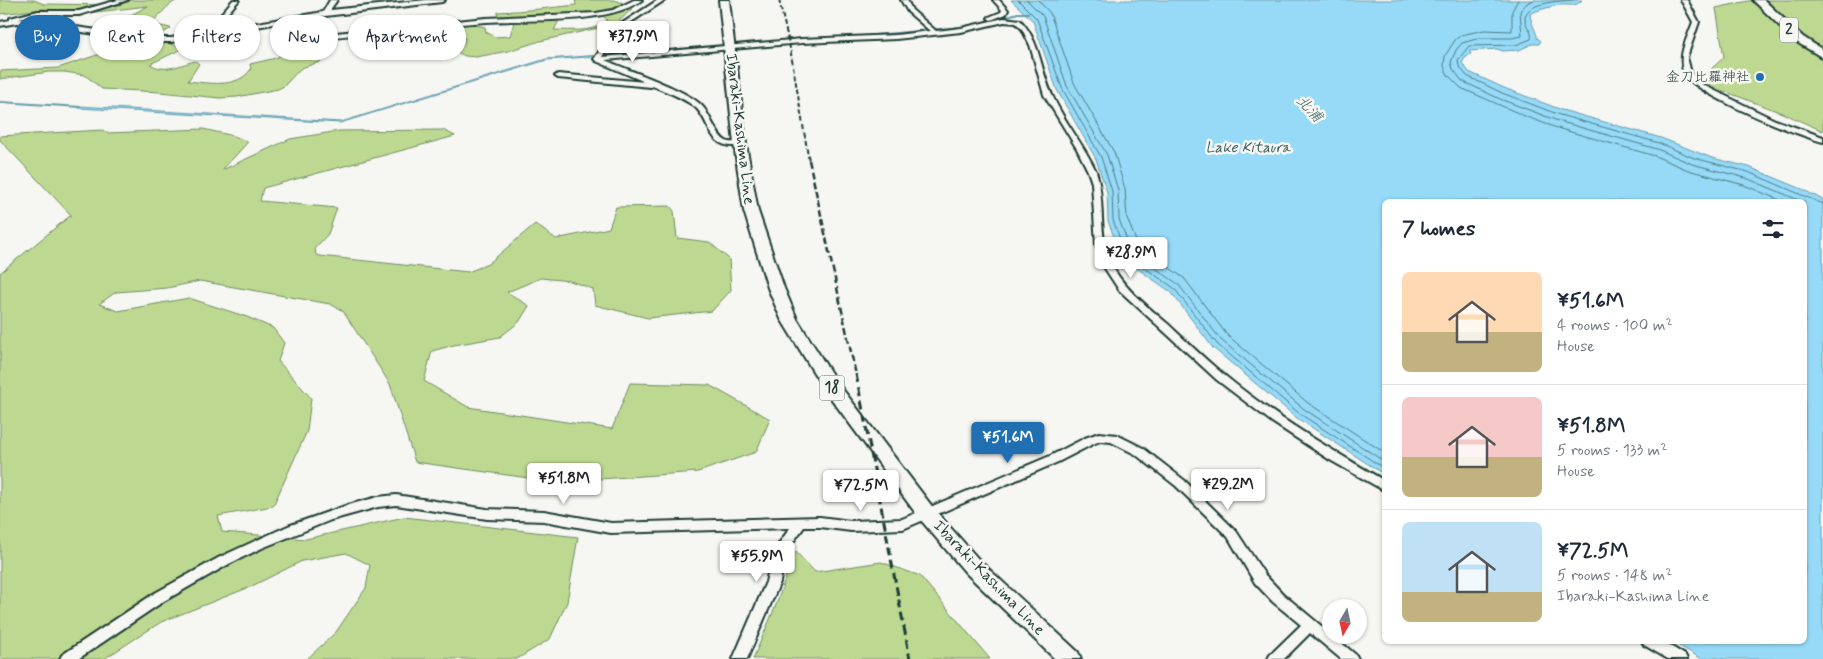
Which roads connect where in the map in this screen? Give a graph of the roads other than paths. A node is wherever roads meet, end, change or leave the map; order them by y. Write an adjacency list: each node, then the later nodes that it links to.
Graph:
1 (125, 0): 15 (street)
2 (236, 0): 13 (street)
3 (334, 0): 12 (street)
4 (442, 0): 12 (street)
5 (639, 0): 18 (street)
6 (662, 0): 22 (street)
7 (724, 0): 20 (main road, Ibaraki-Kashima Line / 18)
8 (904, 0): 17 (street)
9 (996, 0): 17 (street)
10 (1684, 0): 25 (street)
11 (1758, 0): 21 (main road, 2)
12 (332, 12): 14 (street)
13 (223, 15)
14 (316, 15)
15 (9, 22): 16 (street); 19 (street)
16 (0, 24)
17 (933, 30): 20 (street); 27 (street)
18 (338, 35)
19 (174, 39)
20 (730, 46): 22 (street); 26 (main road, Ibaraki-Kashima Line / 18)
21 (1823, 55)
22 (598, 57): 24 (street)
23 (558, 76): 24 (street)
24 (658, 85): 26 (street)
25 (1823, 140)
26 (740, 144): 28 (main road, Ibaraki-Kashima Line / 18)
27 (1382, 486)
28 (927, 514): 29 (street); 30 (street); 34 (main road, Ibaraki-Kashima Line / 18)
29 (800, 523): 32 (street); 33 (street)
30 (1311, 624): 35 (street); 36 (street)
31 (1654, 644): 37 (street)
32 (67, 659)
33 (740, 659)
34 (1070, 659)
35 (1275, 659)
36 (1351, 659)
37 (1680, 659)

